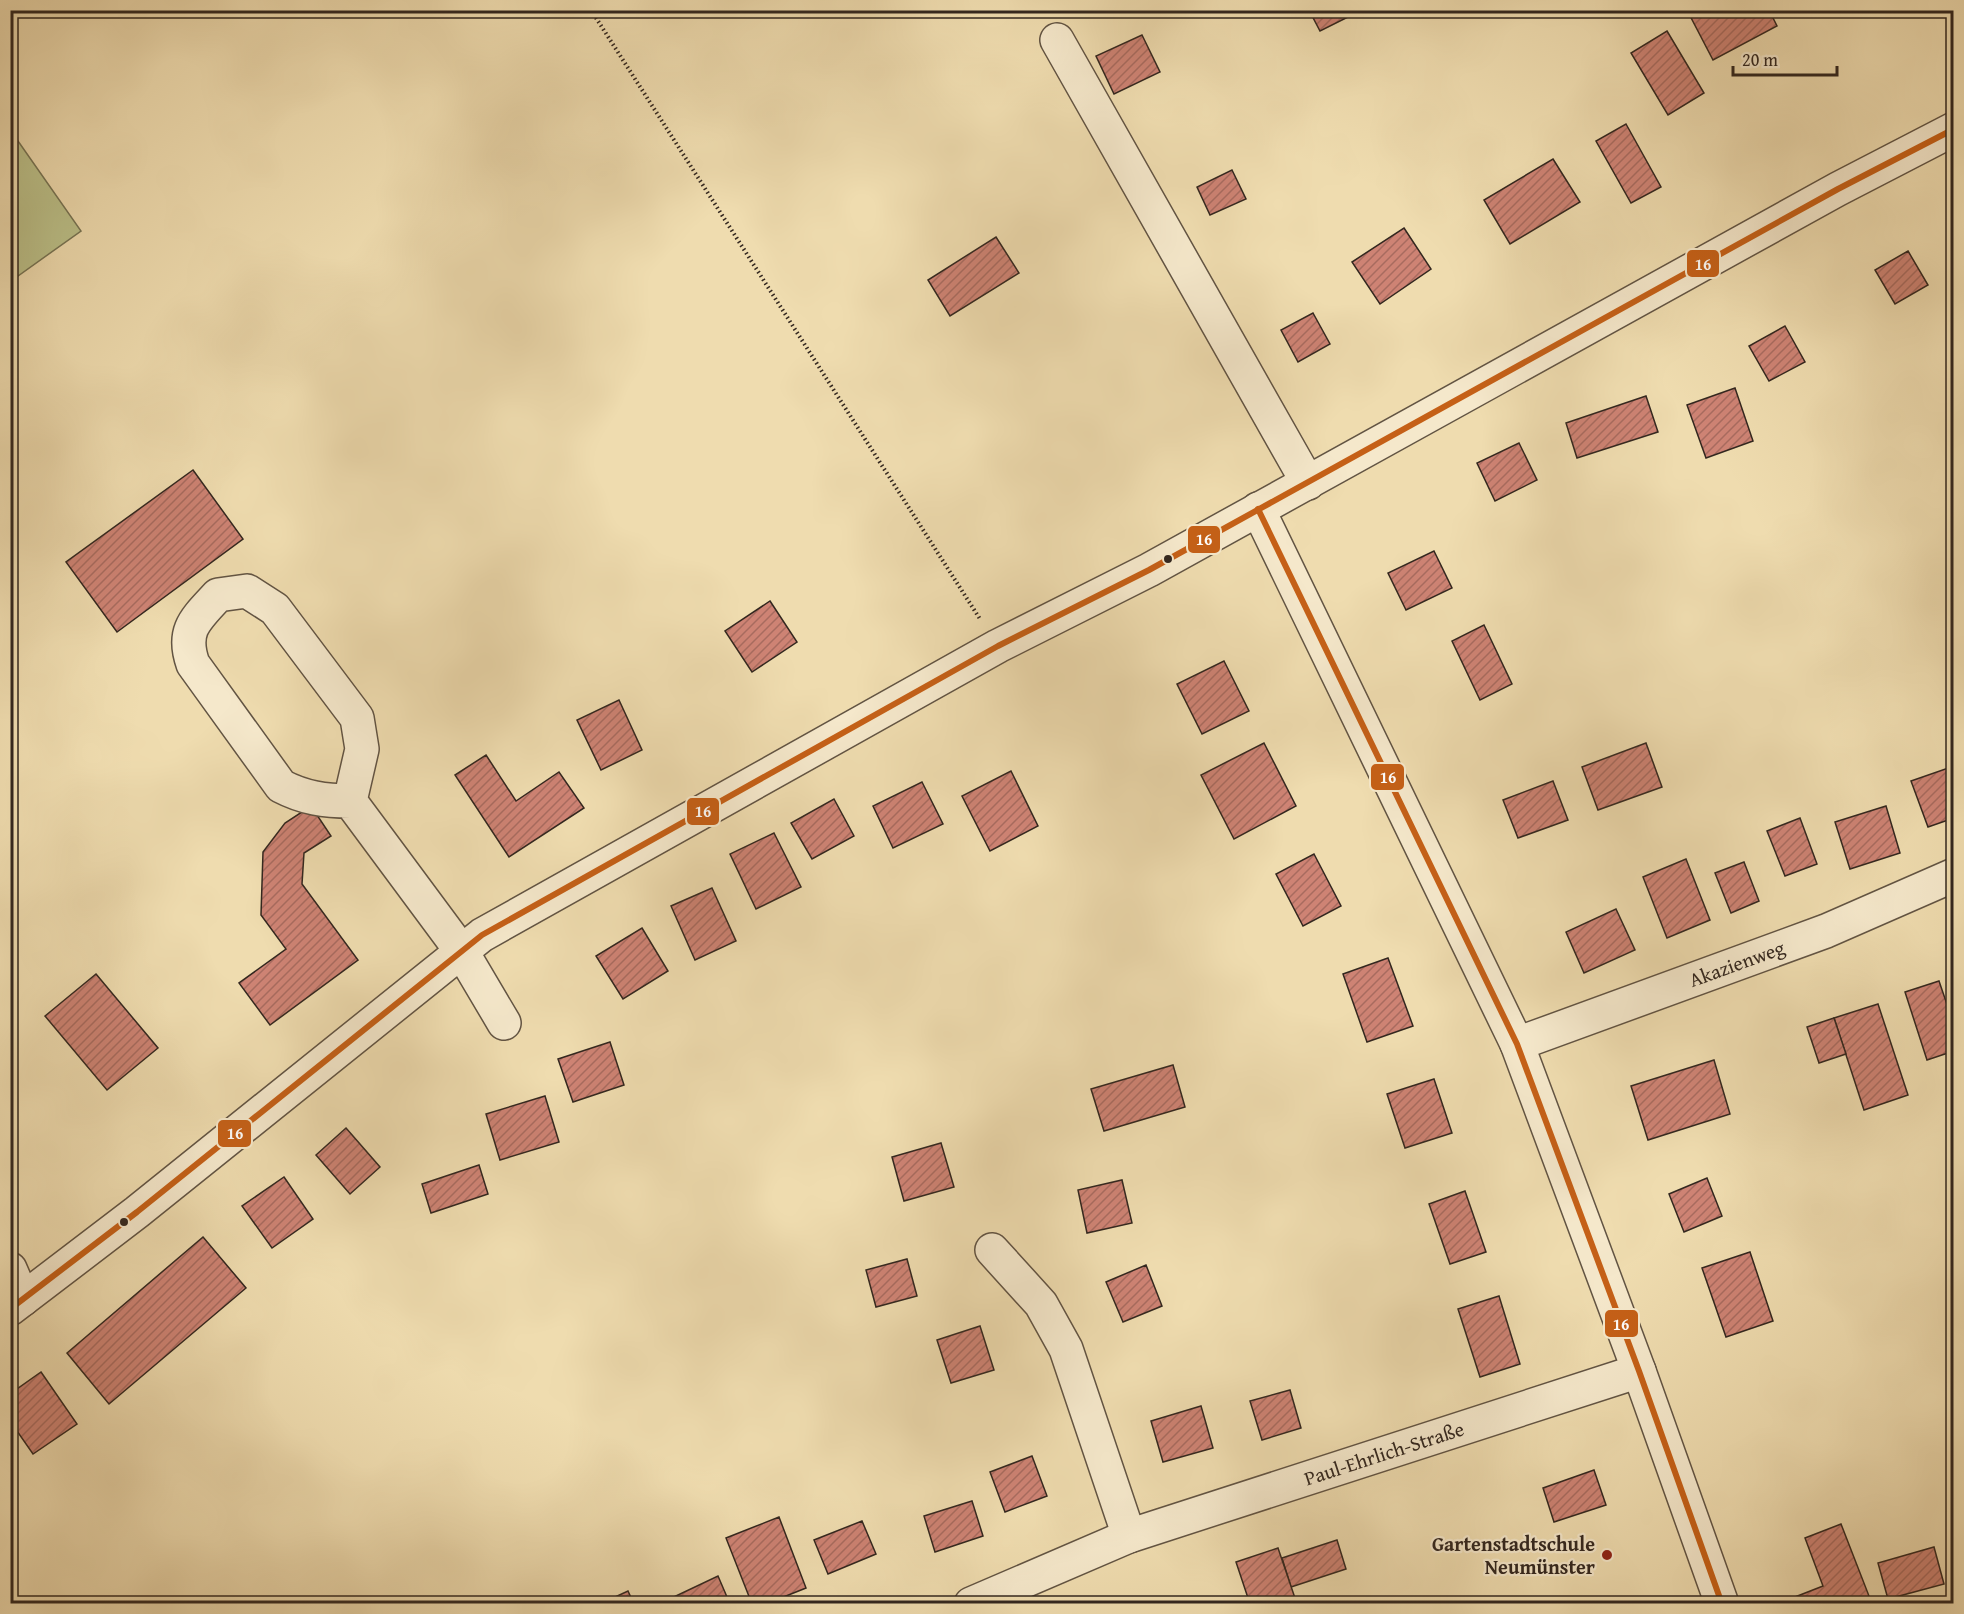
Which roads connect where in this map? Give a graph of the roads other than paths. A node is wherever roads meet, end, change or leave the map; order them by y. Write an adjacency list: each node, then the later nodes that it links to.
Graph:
1 (1057, 40): 3 (street)
2 (1953, 129): 3 (street)
3 (1308, 483): 4 (street)
4 (1258, 509): 7 (street); 9 (street)
5 (351, 801): 5 (street); 7 (street)
6 (1953, 875): 9 (street, Akazienweg)
7 (462, 952): 8 (street); 12 (street)
8 (504, 1023)
9 (1517, 1044): 13 (street)
10 (992, 1250): 14 (street)
11 (10, 1269): 12 (street)
12 (17, 1304)
13 (1640, 1371): 14 (street, Paul-Ehrlich-Straße); 16 (street)
14 (1129, 1536): 15 (street, Paul-Ehrlich-Straße)
15 (971, 1604)
16 (1722, 1604)

